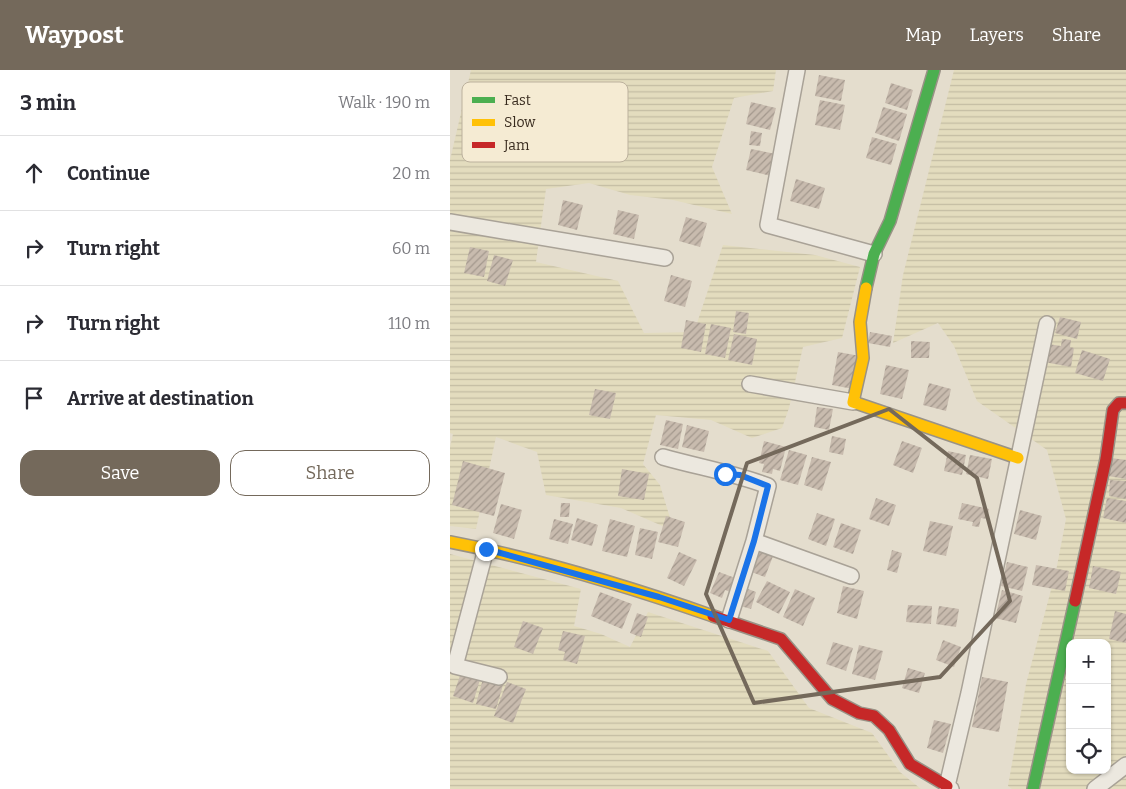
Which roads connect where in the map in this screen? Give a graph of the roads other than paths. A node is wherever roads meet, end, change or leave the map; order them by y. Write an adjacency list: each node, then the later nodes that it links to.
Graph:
1 (797, 70): 4 (street)
2 (934, 70): 4 (street)
3 (450, 222): 5 (street)
4 (874, 254): 8 (street)
5 (665, 258)
6 (1047, 324): 11 (street)
7 (750, 384): 8 (street)
8 (853, 402): 11 (street)
9 (1126, 403): 20 (street)
10 (664, 457): 12 (street)
11 (1018, 458): 19 (street)
12 (754, 541): 15 (street); 16 (street)
13 (450, 542): 14 (street)
14 (486, 549): 16 (street); 17 (street)
15 (851, 576)
16 (729, 620): 19 (street)
17 (499, 677)
18 (1126, 765): 21 (street)
19 (949, 787)
20 (1033, 789)
21 (1095, 789)

